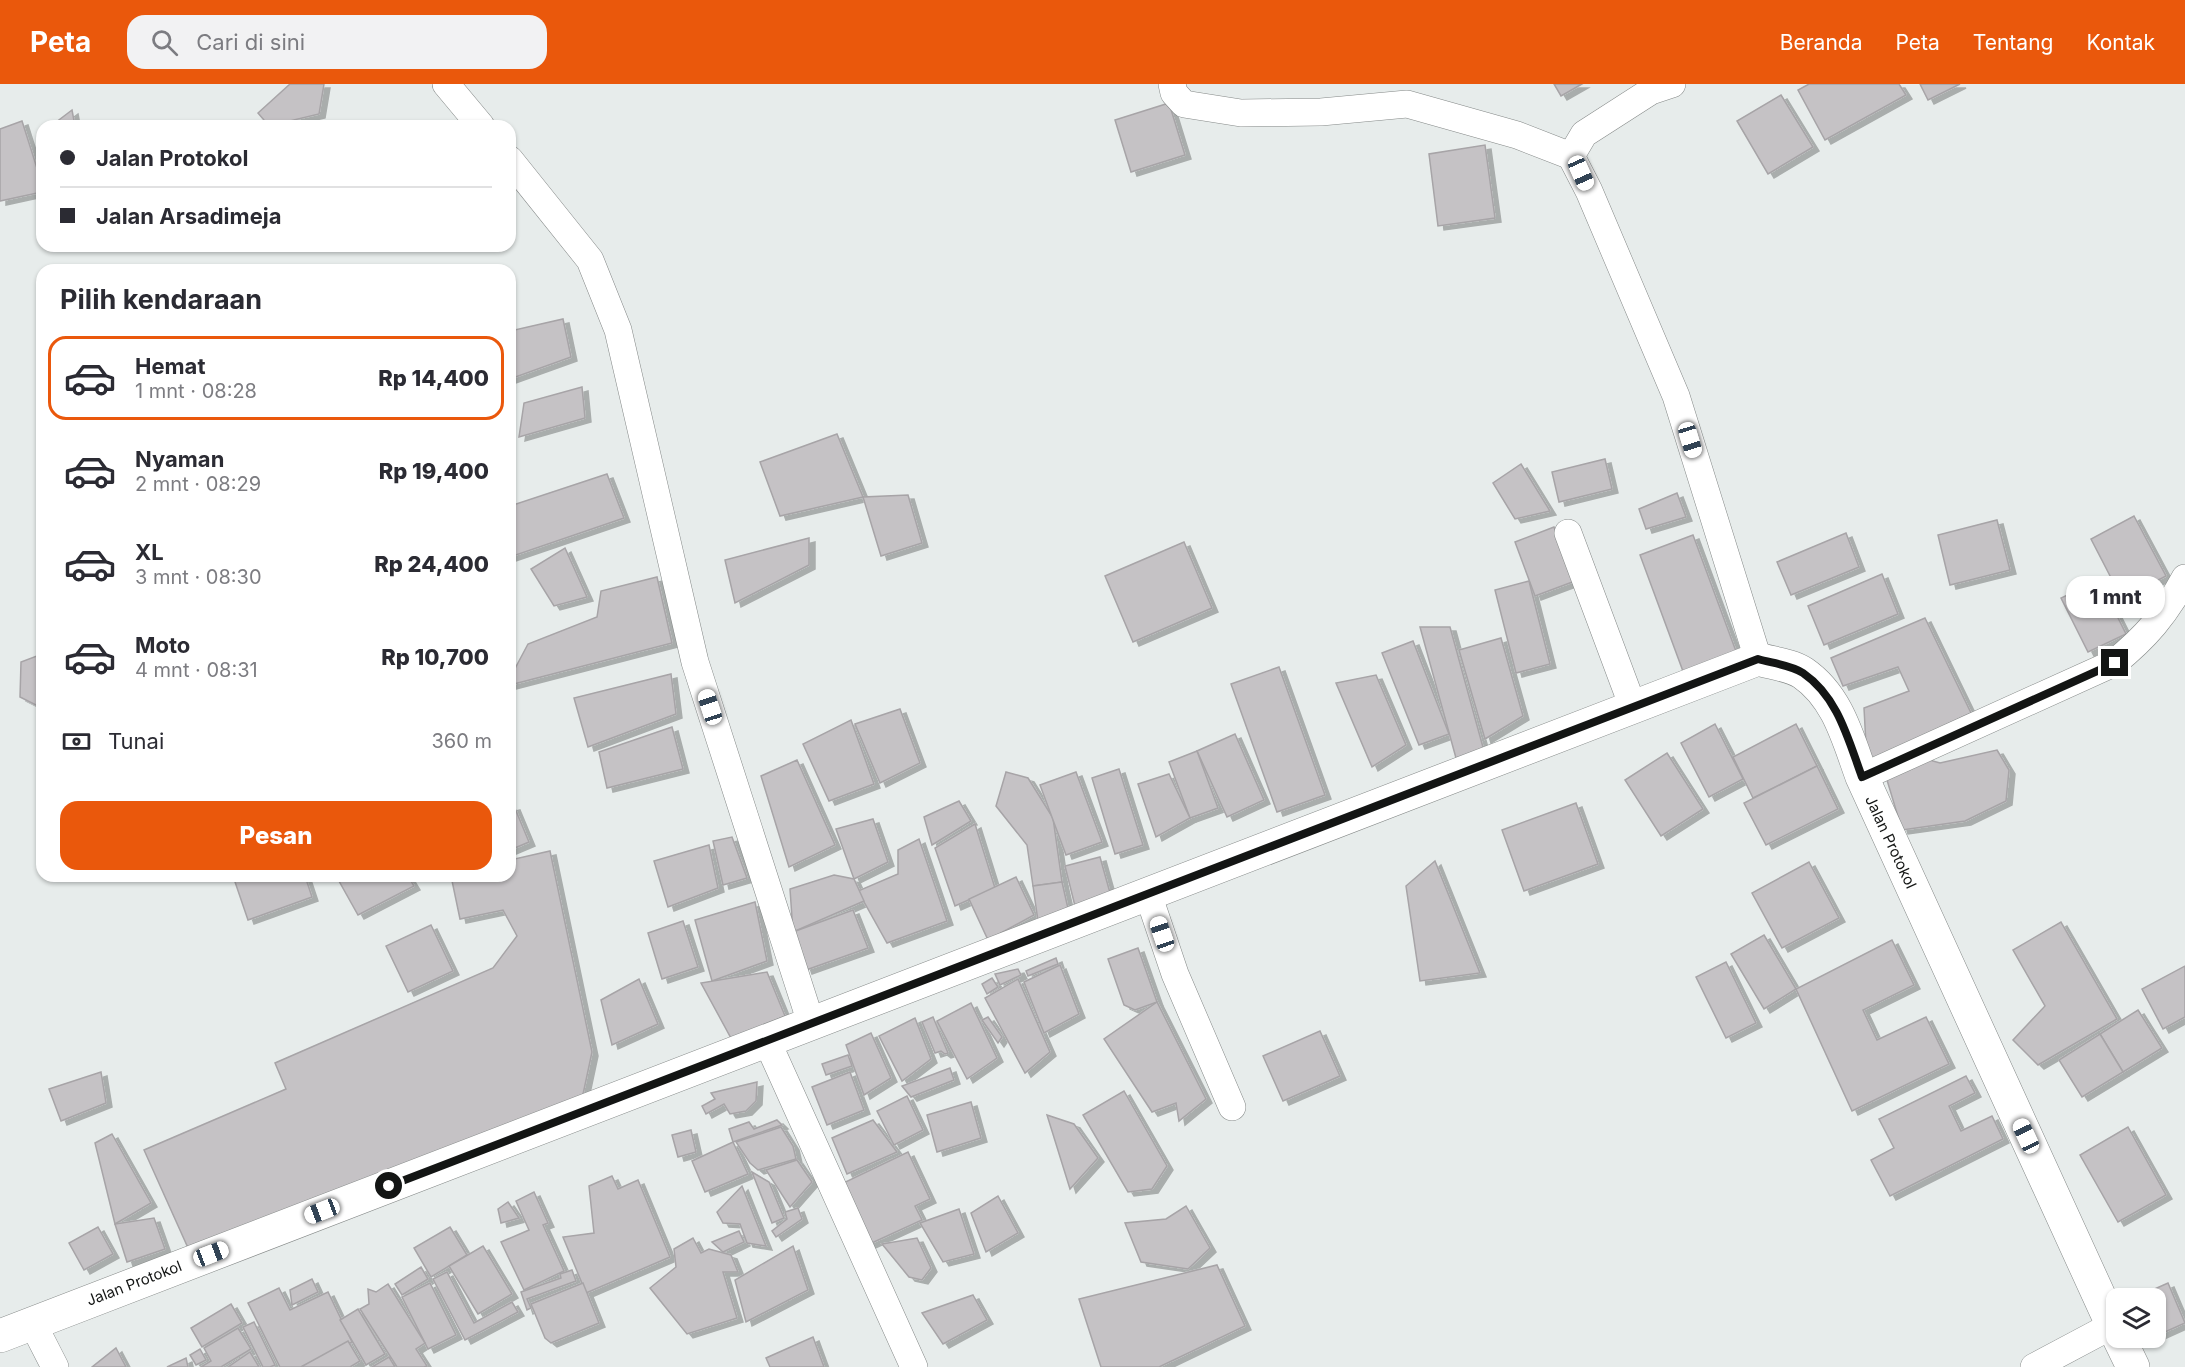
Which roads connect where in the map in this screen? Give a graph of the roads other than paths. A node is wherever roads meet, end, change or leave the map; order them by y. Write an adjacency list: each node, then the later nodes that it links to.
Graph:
1 (446, 84): 5 (street)
2 (1172, 84): 4 (street)
3 (1657, 86): 6 (street)
4 (1400, 94): 6 (street)
5 (476, 120)
6 (1571, 156): 10 (street)
7 (516, 168): 14 (street)
8 (1568, 533): 11 (street)
9 (2185, 578): 12 (street)
10 (1758, 659): 11 (street, Jalan Protokol); 12 (street, Jalan Protokol)
11 (1633, 707): 13 (street, Jalan Protokol)
12 (1862, 777): 17 (street, Jalan Protokol)
13 (1148, 894): 14 (street, Jalan Protokol); 16 (street)
14 (810, 1023): 15 (street, Jalan Protokol)
15 (767, 1041): 18 (street, Jalan Protokol); 23 (street)
16 (1232, 1107)
17 (2106, 1310)
18 (32, 1322): 19 (street, Jalan Protokol); 22 (street)
19 (0, 1336)
20 (2106, 1336): 24 (street)
21 (2124, 1348): 25 (street, Jalan Protokol)
22 (55, 1367)
23 (914, 1367)
24 (2034, 1367)
25 (2133, 1367)

